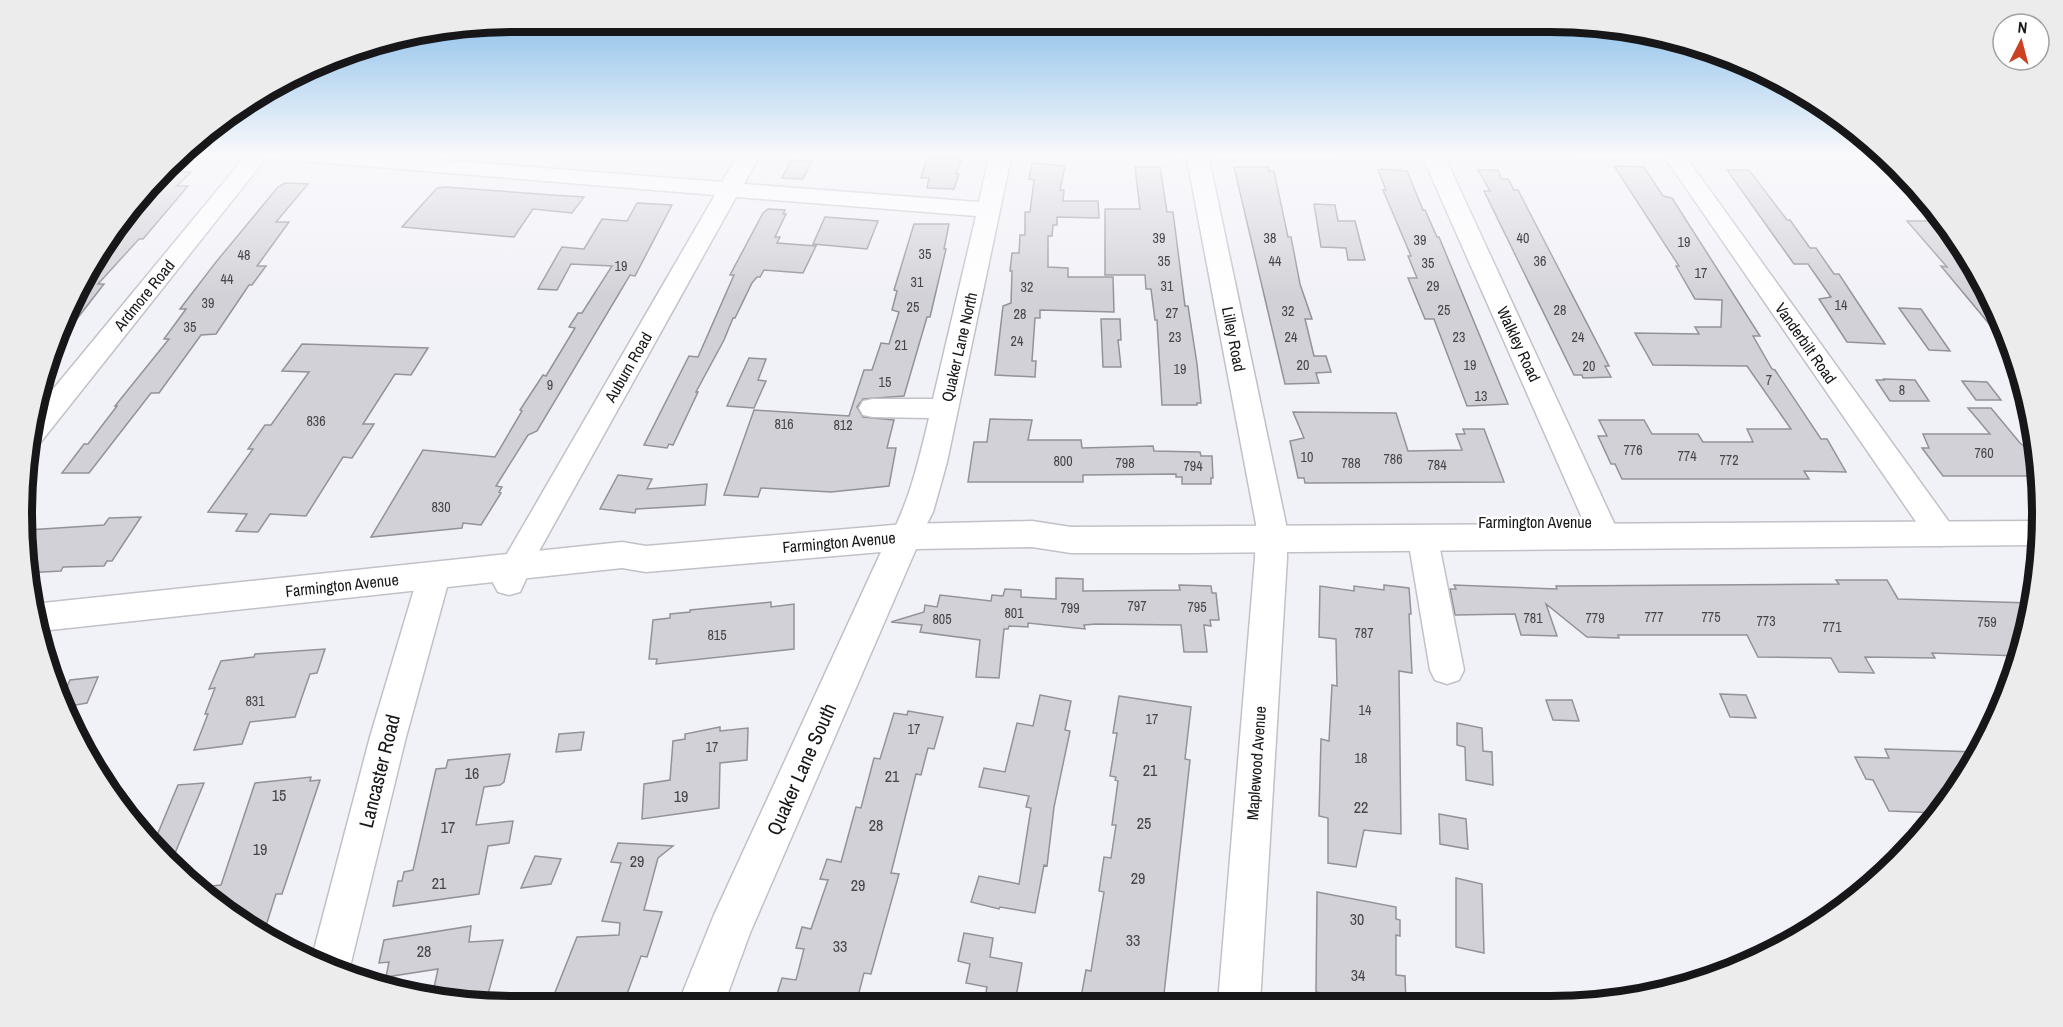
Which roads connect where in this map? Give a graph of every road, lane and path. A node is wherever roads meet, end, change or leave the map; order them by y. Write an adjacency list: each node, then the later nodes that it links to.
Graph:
1 (220, 201): 11 (street, Ardmore Road)
2 (722, 201): 19 (street, Auburn Road)
3 (864, 201): 8 (street)
4 (991, 201): 8 (street, Quaker Lane North)
5 (1206, 201): 15 (street, Lilley Road)
6 (1454, 201): 14 (street, Walkley Road)
7 (1706, 201): 13 (street, Vanderbilt Road)
8 (989, 210): 10 (street, Quaker Lane North)
9 (873, 408): 10 (street)
10 (945, 409): 17 (street, Quaker Lane North)
11 (40, 423)
12 (2032, 521): 13 (main road, Farmington Avenue)
13 (1936, 527): 14 (main road, Farmington Avenue); 16 (main road, Farmington Avenue)
14 (1602, 529): 15 (main road, Farmington Avenue); 18 (main road, Farmington Avenue)
15 (1271, 531): 17 (main road, Farmington Avenue); 18 (main road, Farmington Avenue); 26 (street, Maplewood Avenue)
16 (2031, 533)
17 (905, 537): 19 (main road, Farmington Avenue); 25 (main road, Quaker Lane South)
18 (1423, 539): 23 (street)
19 (513, 574): 20 (main road, Farmington Avenue)
20 (431, 584): 21 (main road, Farmington Avenue); 22 (main road, Farmington Avenue); 24 (street, Lancaster Road)
21 (43, 616)
22 (46, 631)
23 (1447, 670)
24 (332, 960)
25 (704, 996)
26 (1239, 996)

